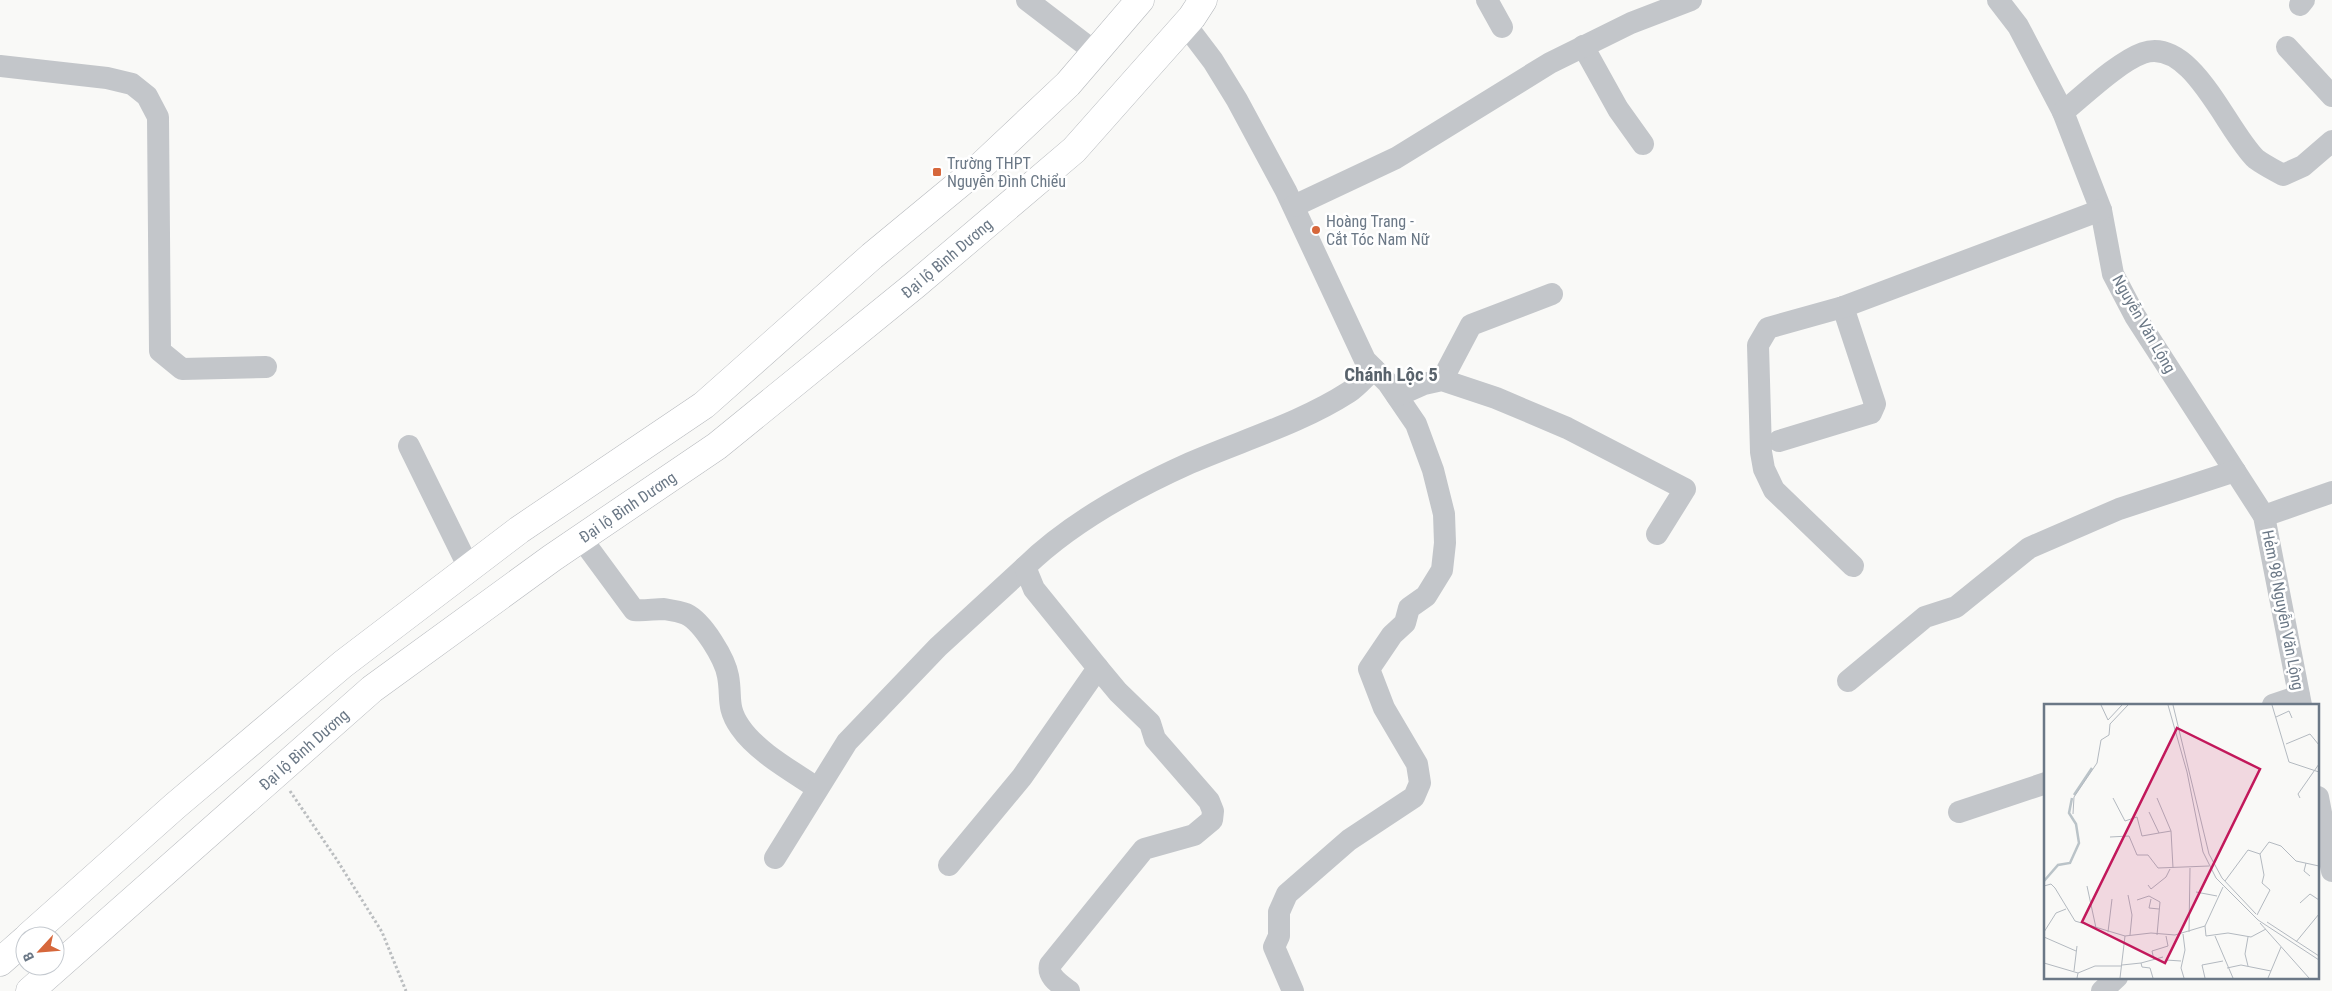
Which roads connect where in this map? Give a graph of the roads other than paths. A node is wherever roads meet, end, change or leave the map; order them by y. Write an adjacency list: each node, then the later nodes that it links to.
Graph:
1 (1027, 0): 11 (street)
2 (1140, 0): 11 (highway)
3 (1203, 0): 7 (highway, Đại lộ Bình Dương)
4 (1487, 0): 8 (street)
5 (1691, 0): 9 (street)
6 (1998, 0): 14 (street, Nguyễn Văn Lộng)
7 (1185, 24): 17 (street); 31 (highway, Đại lộ Bình Dương)
8 (1502, 27)
9 (1583, 46): 16 (street); 17 (street)
10 (2287, 47): 13 (street)
11 (1095, 52): 34 (highway)
12 (0, 66): 21 (street)
13 (2332, 96)
14 (2063, 112): 15 (street); 18 (street, Nguyễn Văn Lộng)
15 (2332, 141)
16 (1643, 144)
17 (1294, 206): 22 (street)
18 (2101, 210): 20 (street); 27 (street, Nguyễn Văn Lộng)
19 (1552, 294): 23 (street)
20 (1843, 307): 25 (street); 32 (street)
21 (266, 366)
22 (1374, 369): 24 (street); 33 (street)
23 (1442, 380): 24 (street); 30 (street)
24 (1397, 396): 52 (street)
25 (1779, 442)
26 (408, 446): 34 (street)
27 (2235, 471): 29 (street, Nguyễn Văn Lộng); 36 (street)
28 (2332, 492): 29 (street)
29 (2264, 516): 37 (street, Hẻm 98 Nguyễn Văn Lộng)
30 (1657, 534)
31 (581, 538): 40 (street); 50 (highway, Đại lộ Bình Dương)
32 (1853, 566)
33 (1024, 567): 35 (street); 40 (street)
34 (469, 568): 46 (highway)
35 (1098, 668): 44 (street); 51 (street)
36 (1848, 681)
37 (2300, 700): 38 (street)
38 (2278, 704)
39 (2044, 785): 41 (street)
40 (817, 788): 43 (street)
41 (1959, 812)
42 (2321, 833): 45 (street)
43 (775, 858)
44 (949, 866)
45 (2332, 871)
46 (40, 926)
47 (15, 949): 48 (highway)
48 (0, 962)
49 (2116, 978): 53 (street)
50 (30, 991)
51 (1069, 991)
52 (1293, 991)
53 (2102, 991)

